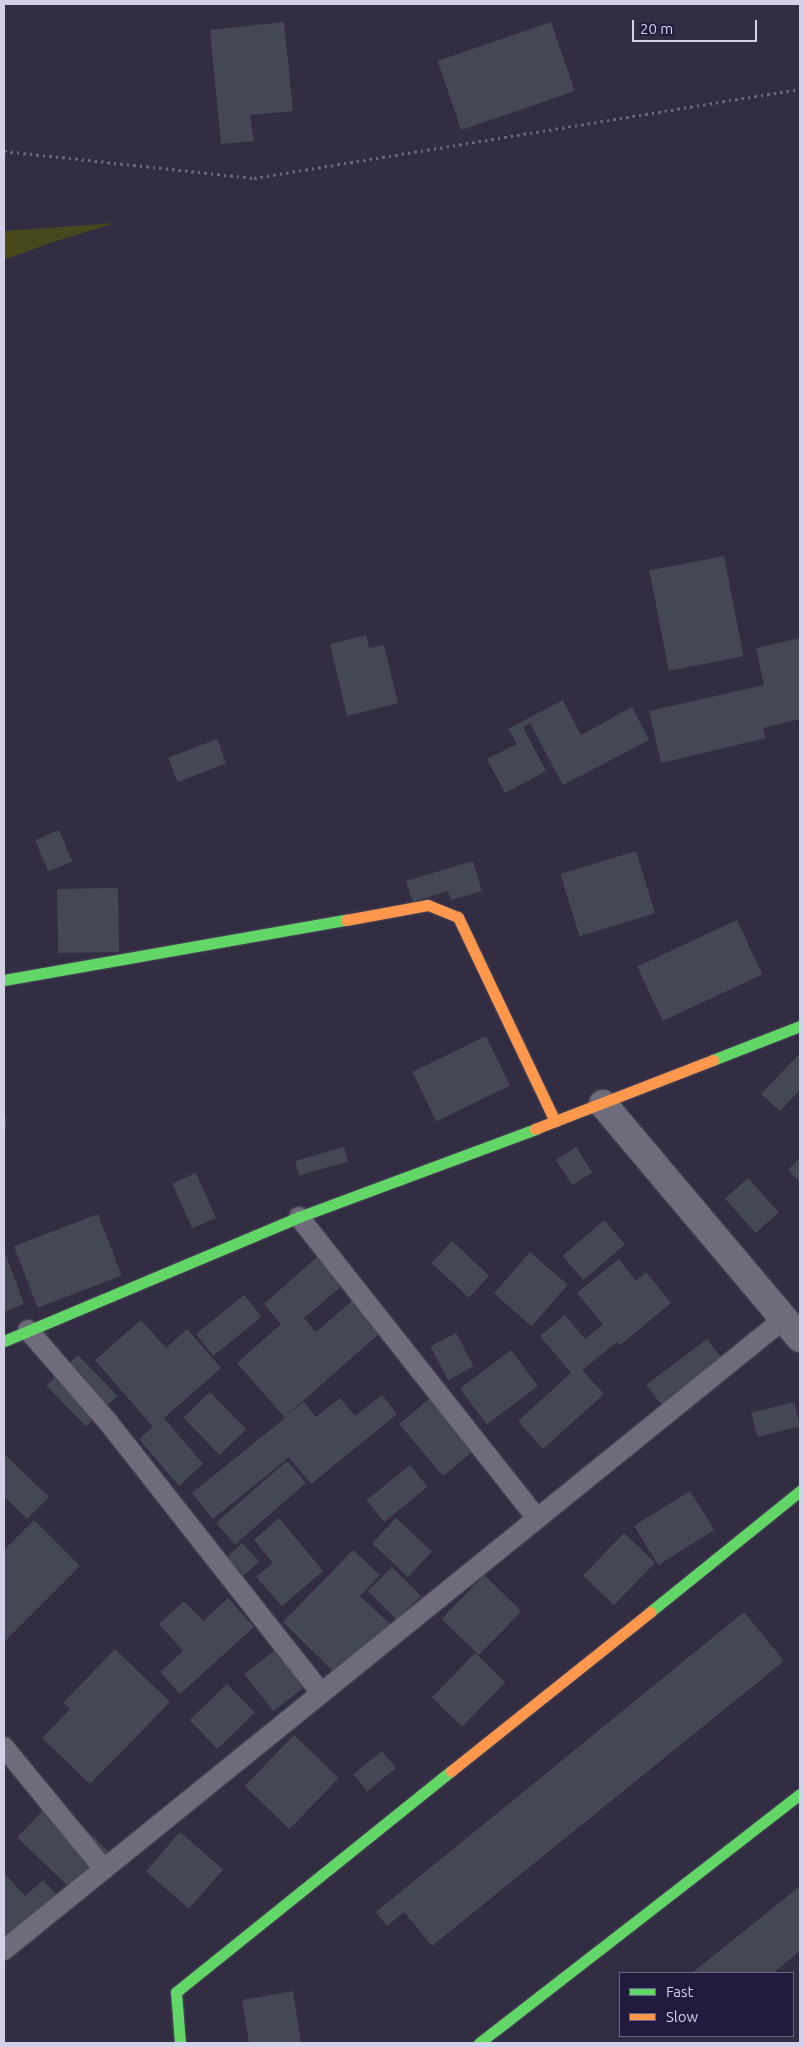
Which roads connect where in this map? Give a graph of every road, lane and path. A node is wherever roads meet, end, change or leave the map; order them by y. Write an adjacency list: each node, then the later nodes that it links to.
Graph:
1 (800, 89): 2 (path)
2 (4, 151)
3 (4, 980): 6 (street)
4 (800, 1026): 5 (street)
5 (603, 1104): 6 (street); 8 (street)
6 (555, 1121): 7 (street)
7 (299, 1216): 9 (street); 12 (lane)
8 (792, 1328): 12 (lane)
9 (28, 1330): 10 (street); 13 (lane)
10 (4, 1341)
11 (800, 1491): 18 (street)
12 (537, 1518): 13 (lane)
13 (321, 1693): 16 (lane)
14 (4, 1747): 16 (lane)
15 (800, 1794): 19 (street)
16 (104, 1869): 17 (lane)
17 (4, 1950)
18 (180, 2043)
19 (479, 2043)

